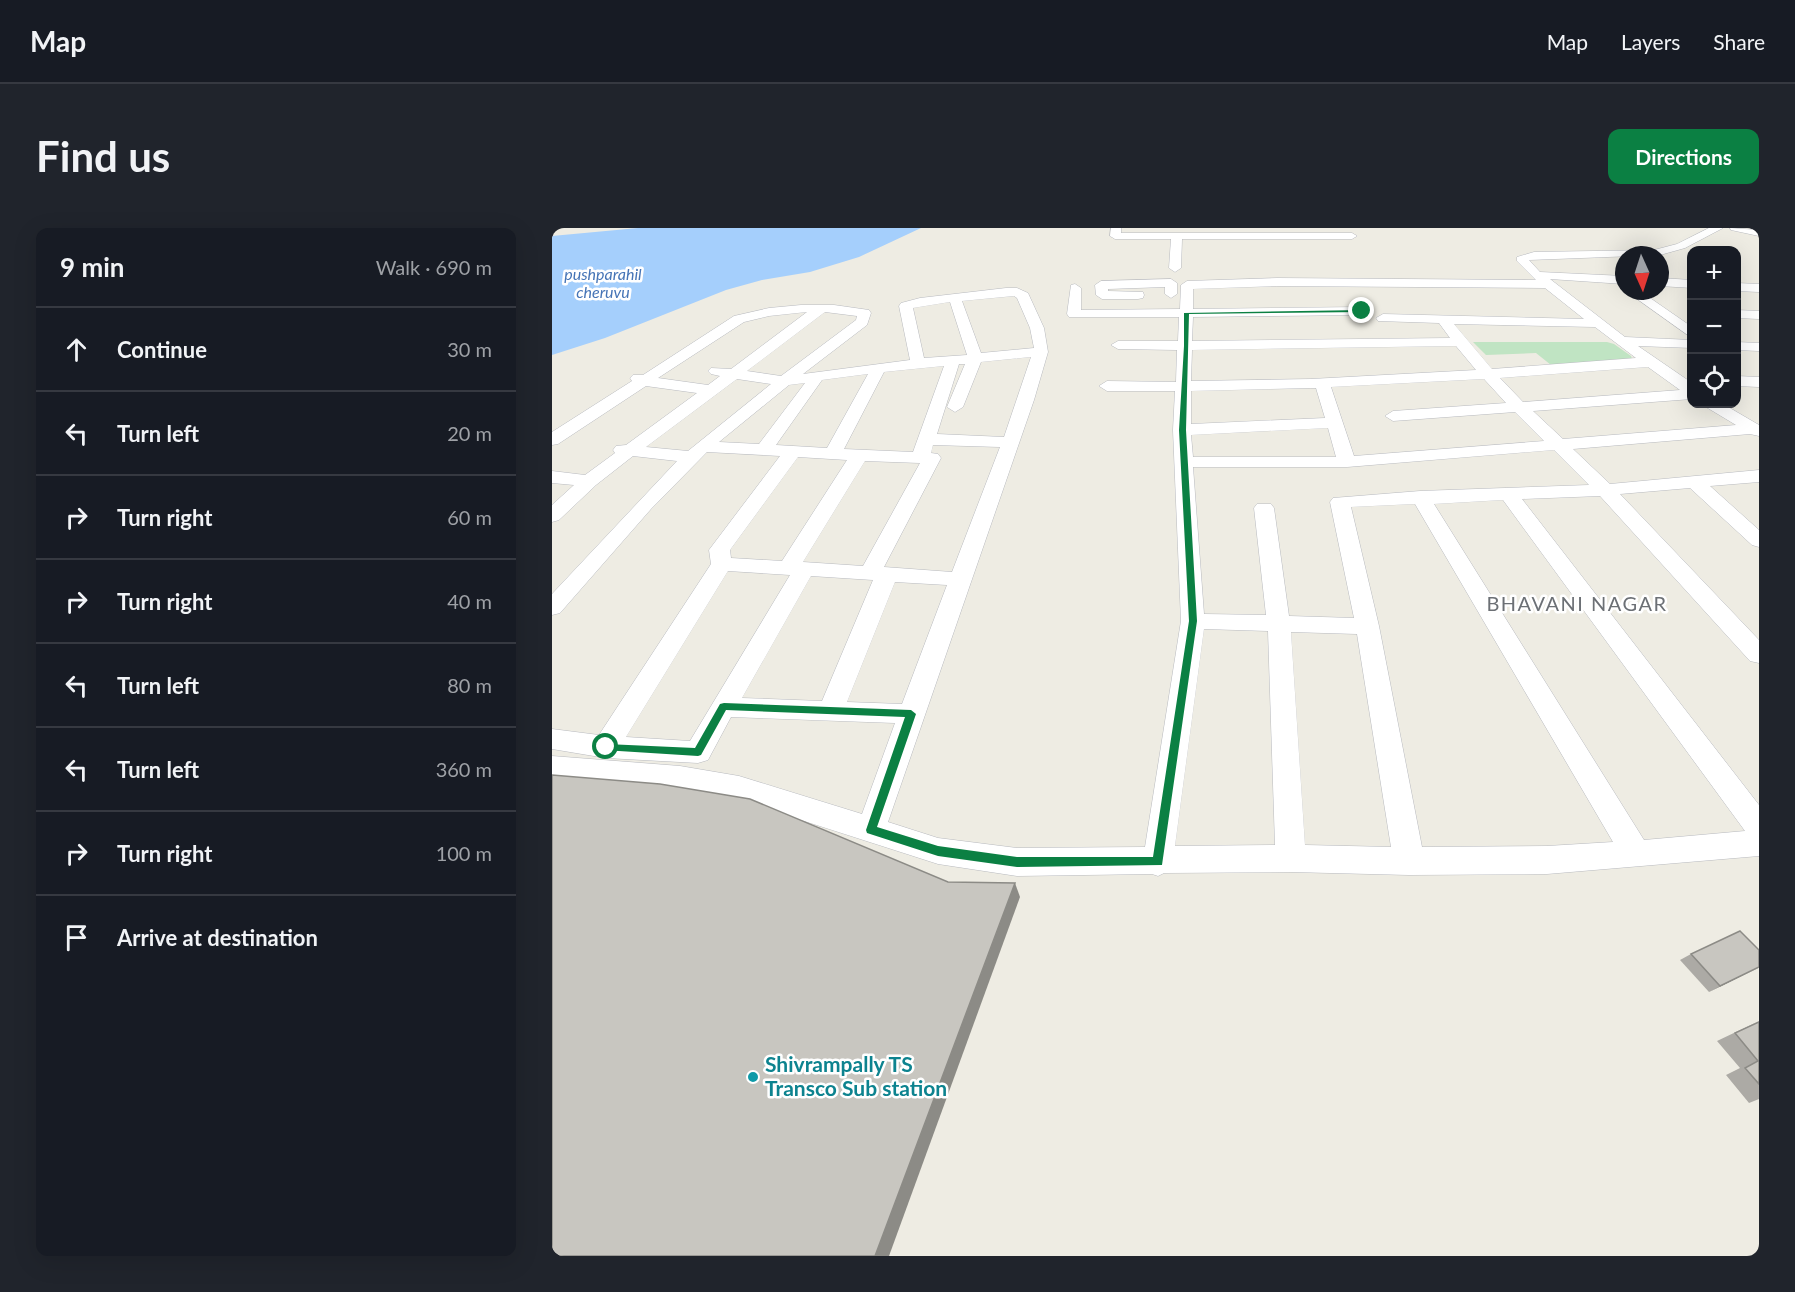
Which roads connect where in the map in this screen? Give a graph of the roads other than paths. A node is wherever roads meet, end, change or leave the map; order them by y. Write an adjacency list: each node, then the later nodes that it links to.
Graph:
1 (1116, 228): 5 (street)
2 (1718, 228): 8 (street)
3 (1735, 228): 4 (street)
4 (1759, 233)
5 (1177, 236): 6 (street); 7 (street)
6 (1352, 236)
7 (1174, 268)
8 (1543, 279): 9 (street); 10 (street); 30 (street)
9 (1615, 282)
10 (1457, 283): 21 (street); 27 (street)
11 (1669, 283): 12 (street)
12 (1687, 284)
13 (1741, 286): 15 (street)
14 (1075, 288): 17 (street)
15 (1759, 288)
16 (967, 300): 39 (street); 40 (street); 42 (street)
17 (1181, 300): 17 (street); 27 (street); 27 (street); 36 (street)
18 (1643, 300): 22 (street)
19 (823, 308): 20 (street); 47 (street); 53 (street)
20 (803, 310): 46 (street); 52 (street)
21 (1475, 310): 29 (street); 30 (street)
22 (1656, 310): 24 (street); 31 (street)
23 (1362, 311): 27 (street)
24 (1680, 311)
25 (1741, 314): 26 (street)
26 (1759, 315)
27 (1286, 318): 33 (street); 36 (street)
28 (1383, 318): 29 (street)
29 (1443, 319): 33 (street)
30 (1599, 322): 32 (street)
31 (1687, 331)
32 (1621, 341): 34 (street); 44 (street)
33 (1459, 342): 48 (street)
34 (1687, 344)
35 (1118, 345): 36 (street)
36 (1187, 346): 58 (street)
37 (1741, 346): 38 (street)
38 (1759, 347)
39 (912, 349): 43 (street); 45 (street)
40 (1041, 352): 42 (street); 68 (street)
41 (674, 356): 52 (street)
42 (975, 358): 43 (street); 70 (street)
43 (953, 361): 70 (street)
44 (1649, 362): 48 (street); 51 (street)
45 (879, 369): 49 (street); 77 (street)
46 (716, 371): 47 (street); 57 (street)
47 (734, 374): 53 (street); 59 (street)
48 (1489, 374): 50 (street); 62 (street)
49 (817, 377): 53 (street); 74 (street)
50 (1310, 380): 58 (street); 65 (street)
51 (1684, 380)
52 (642, 381): 57 (street); 69 (street)
53 (784, 381): 76 (street)
54 (1741, 381): 55 (street)
55 (1759, 382)
56 (1107, 386): 58 (street)
57 (693, 387): 59 (street); 72 (street)
58 (1183, 387): 66 (street)
59 (712, 390): 73 (street)
60 (1687, 392): 62 (street)
61 (1034, 400): 68 (street)
62 (1520, 406): 64 (street); 71 (street)
63 (1719, 408): 67 (street)
64 (1393, 416)
65 (1335, 423): 66 (street); 80 (street)
66 (1182, 430): 79 (street)
67 (1756, 431): 71 (street)
68 (1012, 434): 70 (street); 94 (street)
69 (552, 440)
70 (929, 445): 78 (street); 93 (street)
71 (1560, 445): 80 (street); 85 (street)
72 (609, 448): 73 (street); 83 (street)
73 (629, 450): 76 (street); 82 (street)
74 (764, 450): 75 (street); 76 (street)
75 (793, 451): 77 (street); 91 (street)
76 (698, 452): 95 (street)
77 (832, 454): 78 (street)
78 (859, 455): 92 (street)
79 (1185, 462): 80 (street); 96 (street)
80 (1347, 462)
81 (1759, 476): 84 (street)
82 (589, 481): 83 (street); 89 (street)
83 (557, 482)
84 (1695, 482): 85 (street); 90 (street)
85 (1605, 490): 86 (street); 99 (street)
86 (1508, 494): 87 (street); 106 (street)
87 (1420, 498): 98 (street); 109 (street)
88 (1264, 508): 97 (street)
89 (552, 516)
90 (1759, 541)
91 (722, 564): 92 (street); 104 (street)
92 (796, 569): 93 (street); 100 (street)
93 (878, 573): 94 (street); 101 (street)
94 (959, 579): 102 (street)
95 (552, 608)
96 (1193, 621): 97 (street); 112 (street)
97 (1279, 624): 98 (street); 110 (street)
98 (1367, 626): 111 (street)
99 (1759, 655)
100 (724, 707): 101 (street); 104 (street)
101 (831, 710): 102 (street)
102 (911, 714): 107 (street)
103 (552, 739): 104 (street)
104 (606, 747)
105 (552, 767): 107 (street)
106 (1759, 827)
107 (871, 830): 112 (street)
108 (1759, 843): 109 (street)
109 (1636, 855): 111 (street)
110 (1291, 858): 111 (street); 112 (street)
111 (1409, 861)
112 (1158, 862)

